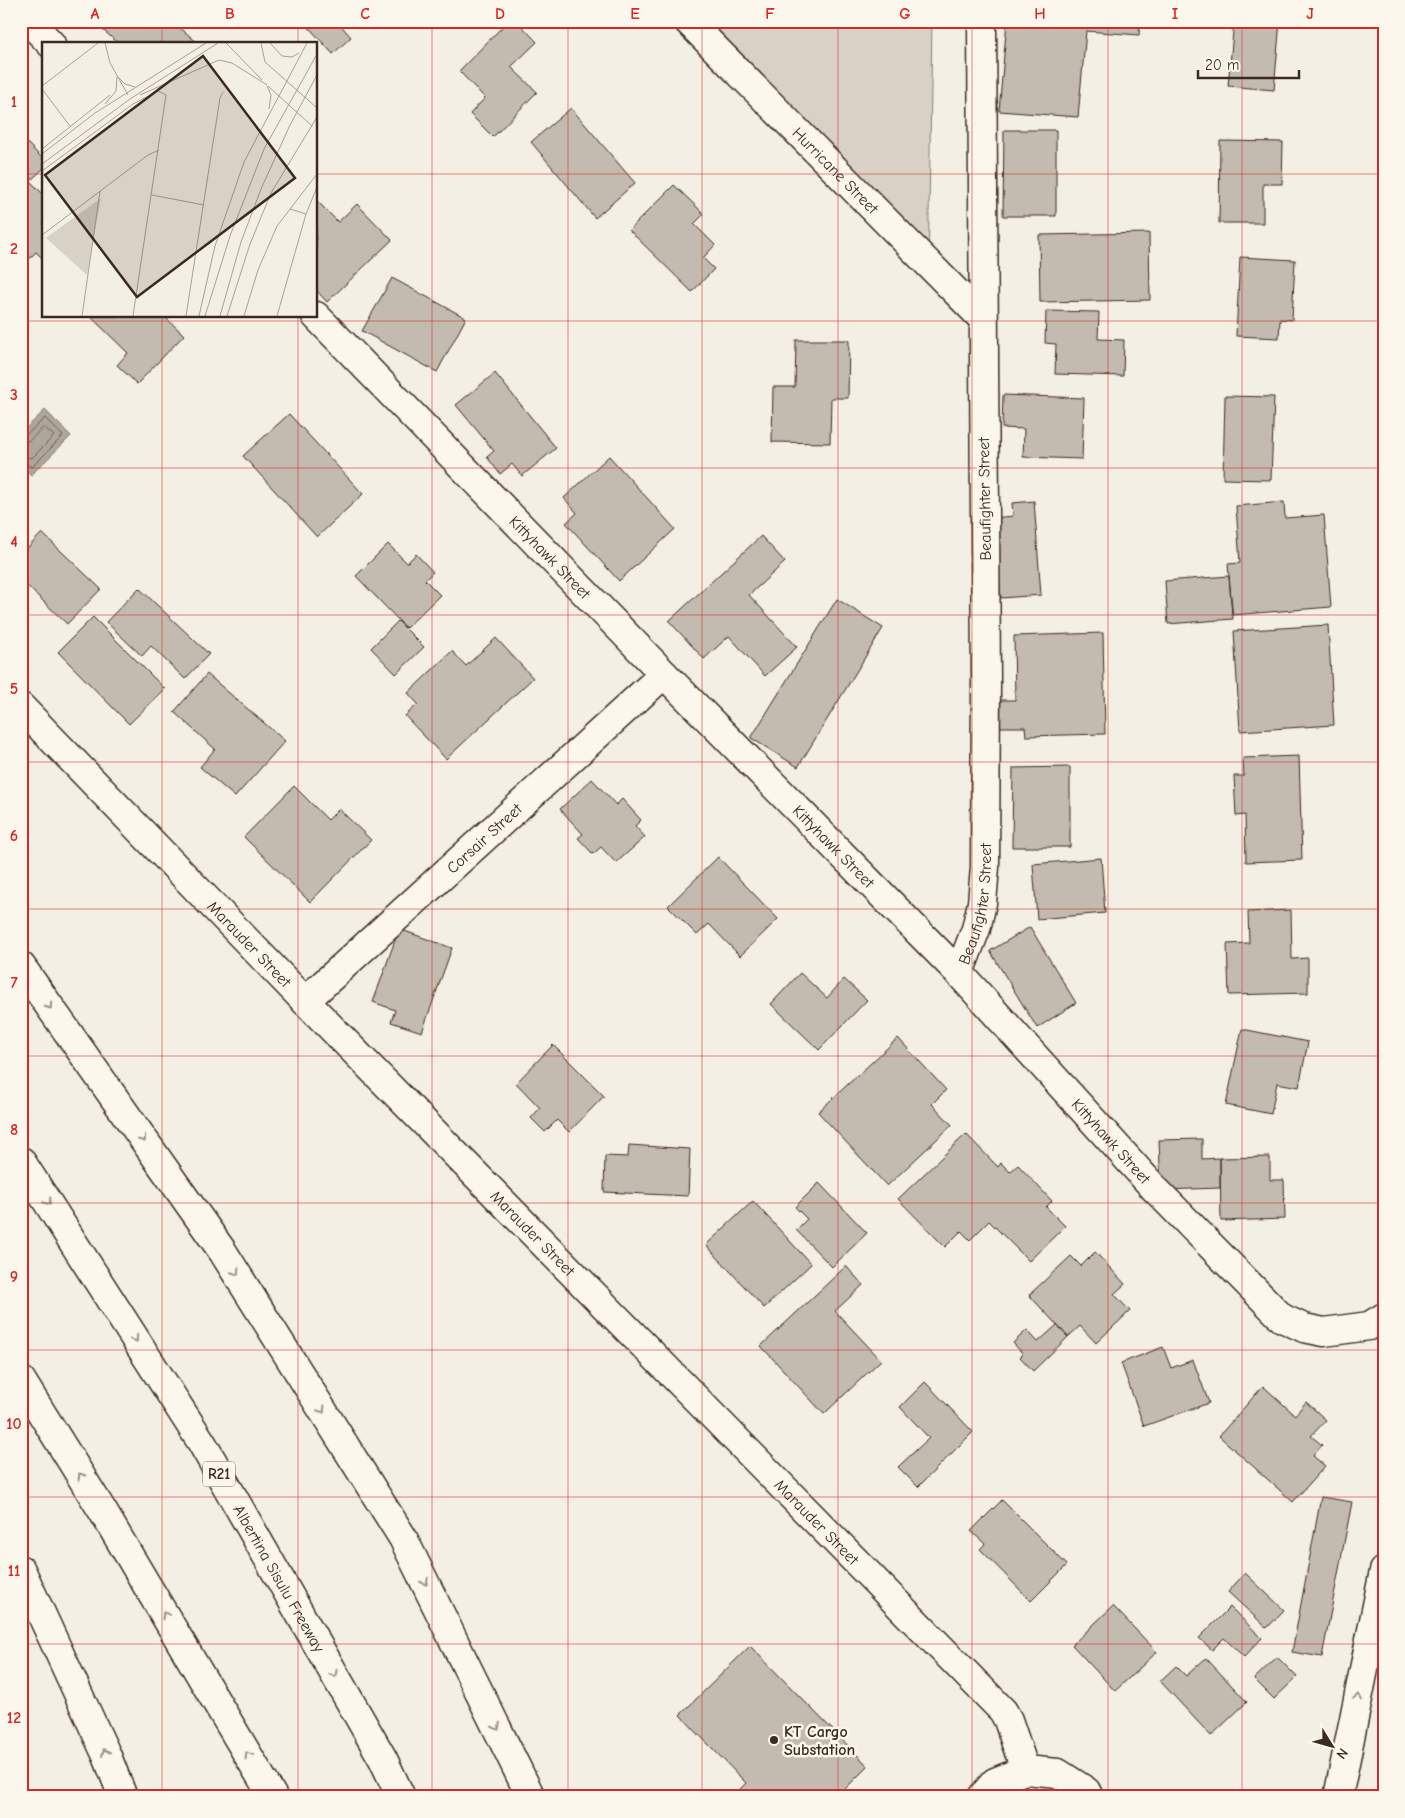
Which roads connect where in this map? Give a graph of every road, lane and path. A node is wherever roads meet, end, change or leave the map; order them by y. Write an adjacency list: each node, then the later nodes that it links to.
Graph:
1 (29, 21): 4 (main road)
2 (688, 21): 6 (main road, Hurricane Street)
3 (982, 21): 6 (main road, Beaufighter Street)
4 (49, 42)
5 (318, 318): 7 (main road, Kittyhawk Street)
6 (983, 319): 10 (main road, Beaufighter Street)
7 (664, 674): 10 (main road, Kittyhawk Street); 11 (main road, Corsair Street)
8 (21, 707): 11 (main road, Marauder Street)
9 (21, 966): 21 (main road, one-way to 21)
10 (959, 973): 13 (main road, Kittyhawk Street)
11 (306, 1001): 17 (main road, Marauder Street)
12 (21, 1161): 20 (main road, Albertina Sisulu Freeway / R21, one-way to 20)
13 (1376, 1321)
14 (21, 1380): 19 (main road, one-way to 14)
15 (21, 1570): 18 (main road, one-way to 15)
16 (1384, 1571): 24 (main road, one-way to 16)
17 (1025, 1770): 22 (main road); 23 (main road)
18 (124, 1797)
19 (273, 1797)
20 (401, 1797)
21 (532, 1797)
22 (982, 1797)
23 (1089, 1797)
24 (1338, 1797)

